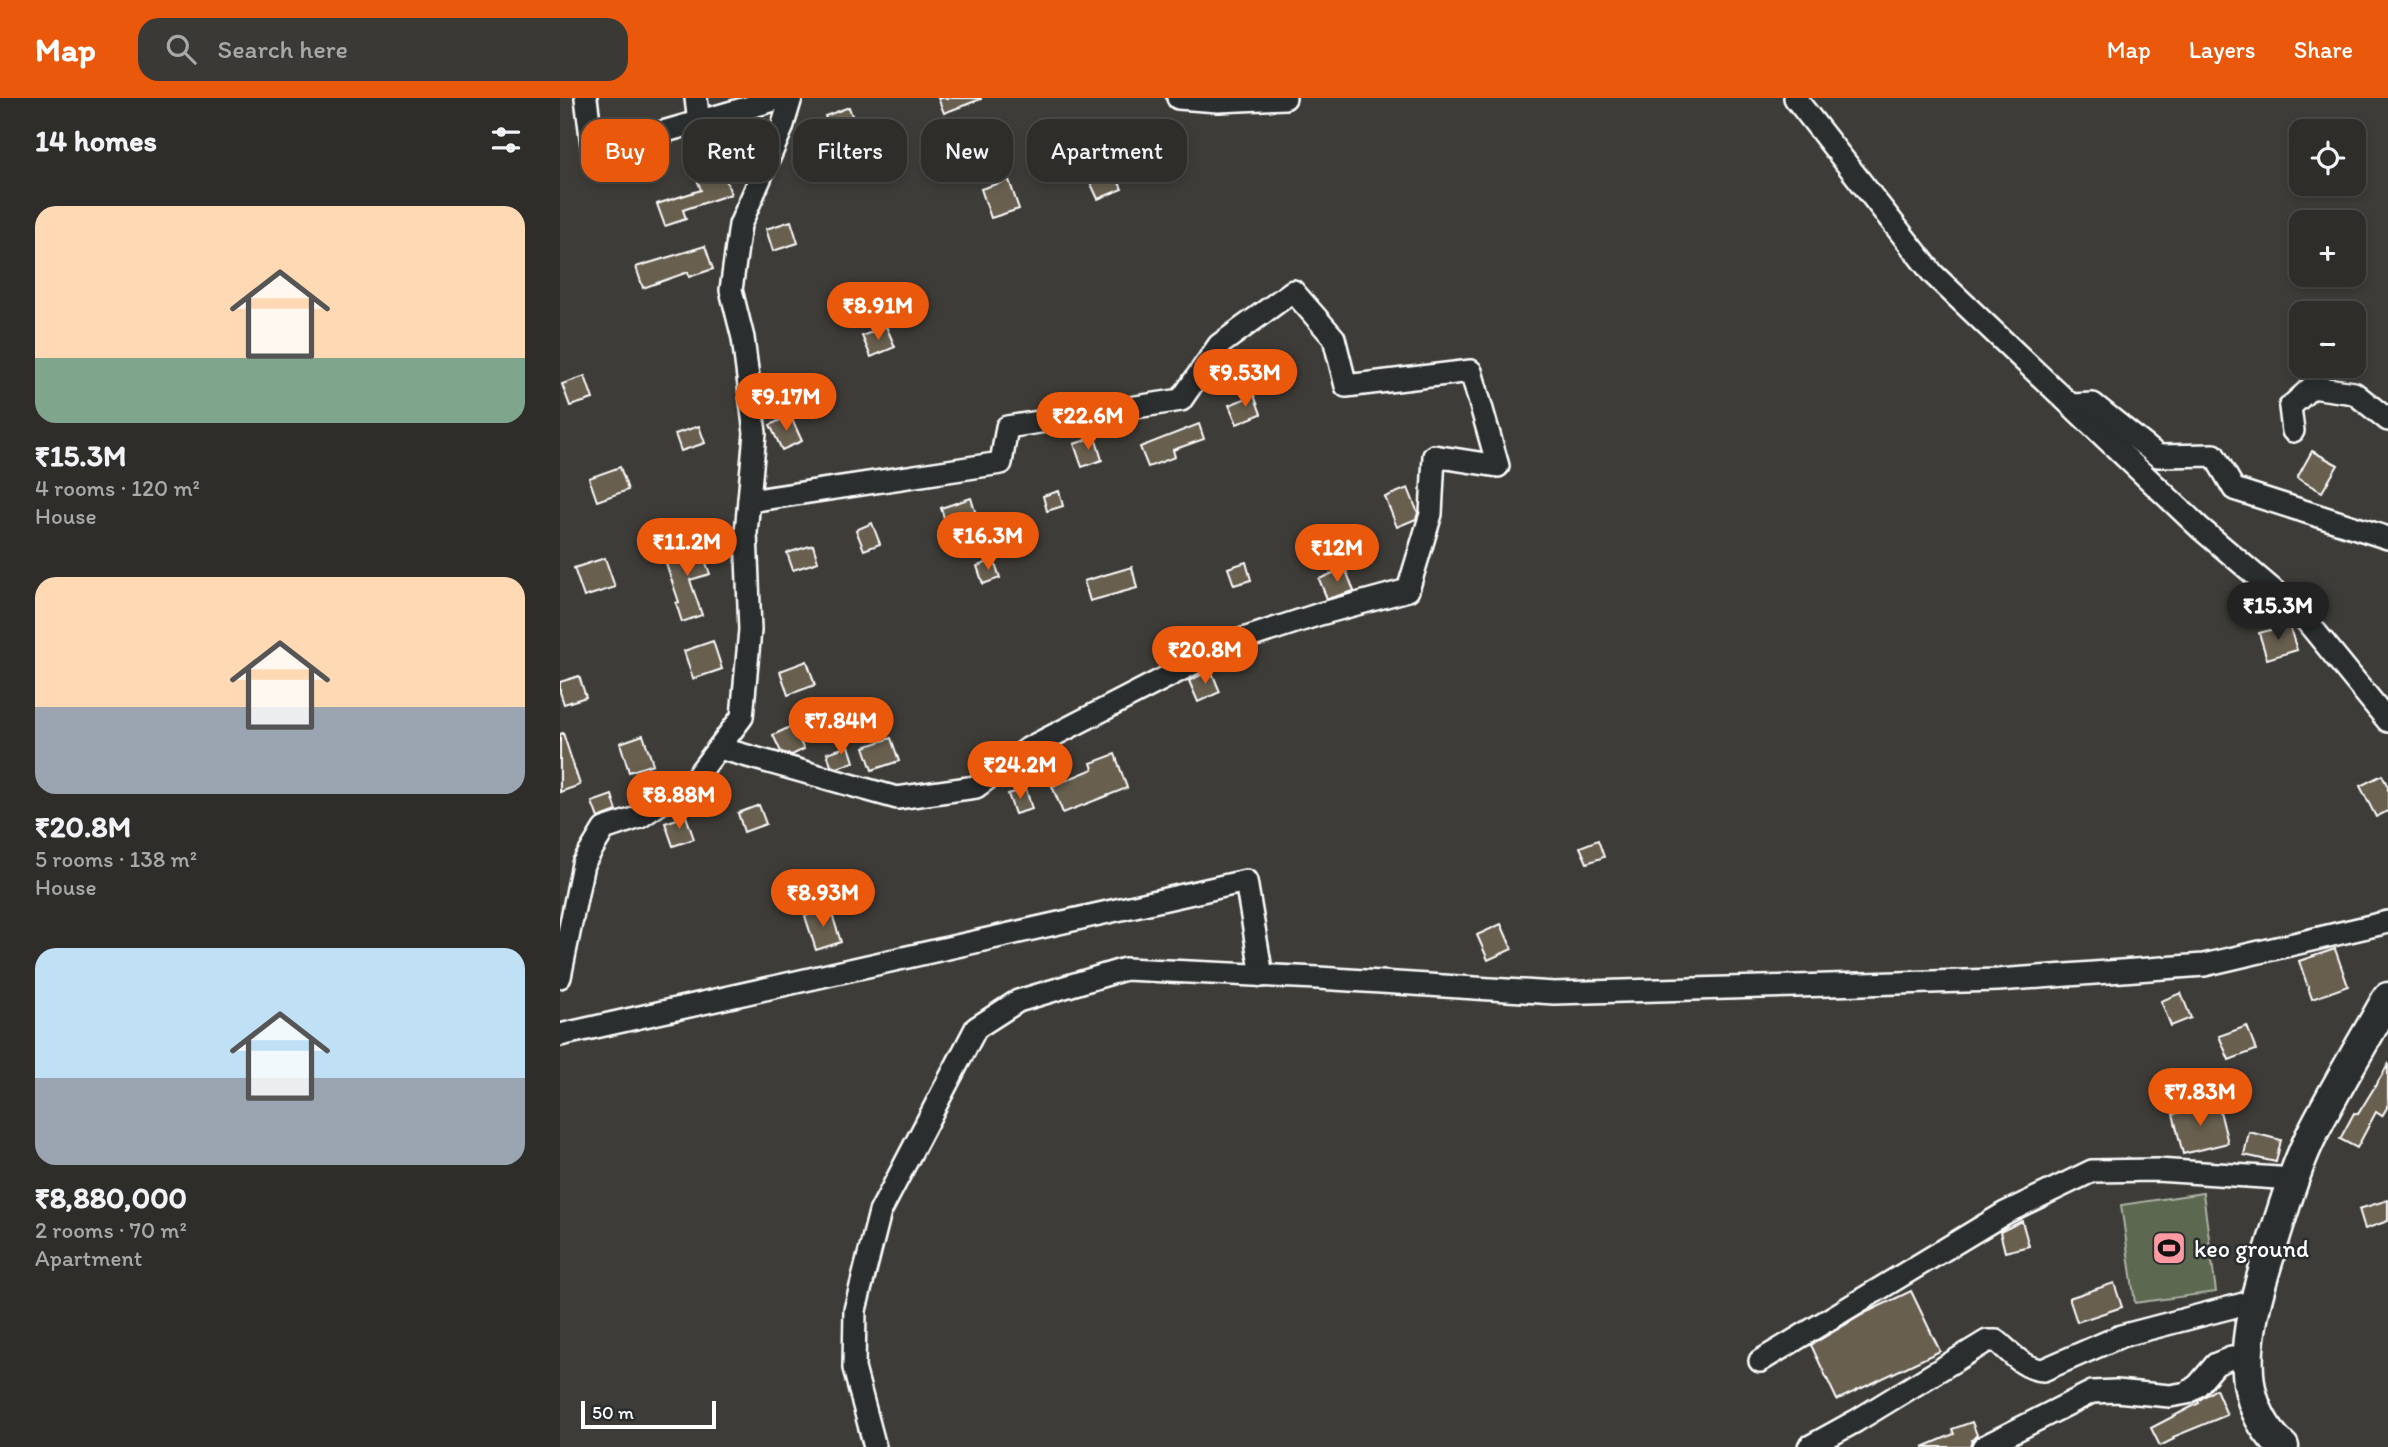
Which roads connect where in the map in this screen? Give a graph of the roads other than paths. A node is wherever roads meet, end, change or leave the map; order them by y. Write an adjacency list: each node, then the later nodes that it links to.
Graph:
1 (586, 98): 10 (street)
2 (696, 98): 8 (street)
3 (781, 98): 9 (street)
4 (791, 98): 14 (street)
5 (1178, 98): 6 (street)
6 (1285, 98)
7 (1795, 98): 11 (street)
8 (699, 119)
9 (709, 119)
10 (683, 127)
11 (2071, 405): 15 (street); 16 (street)
12 (2388, 420): 13 (street)
13 (2293, 431)
14 (749, 501): 17 (street); 17 (street)
15 (2388, 538)
16 (2388, 721)
17 (719, 748): 19 (street)
18 (2388, 922): 20 (street)
19 (560, 976)
20 (1262, 976): 22 (street); 27 (street)
21 (2388, 998): 23 (main road)
22 (560, 1035)
23 (2292, 1180): 24 (main road); 26 (street)
24 (2255, 1301): 25 (main road); 28 (street)
25 (2248, 1359): 29 (street); 30 (main road)
26 (1760, 1361)
27 (875, 1447)
28 (1809, 1447)
29 (1983, 1447)
30 (2283, 1447)

